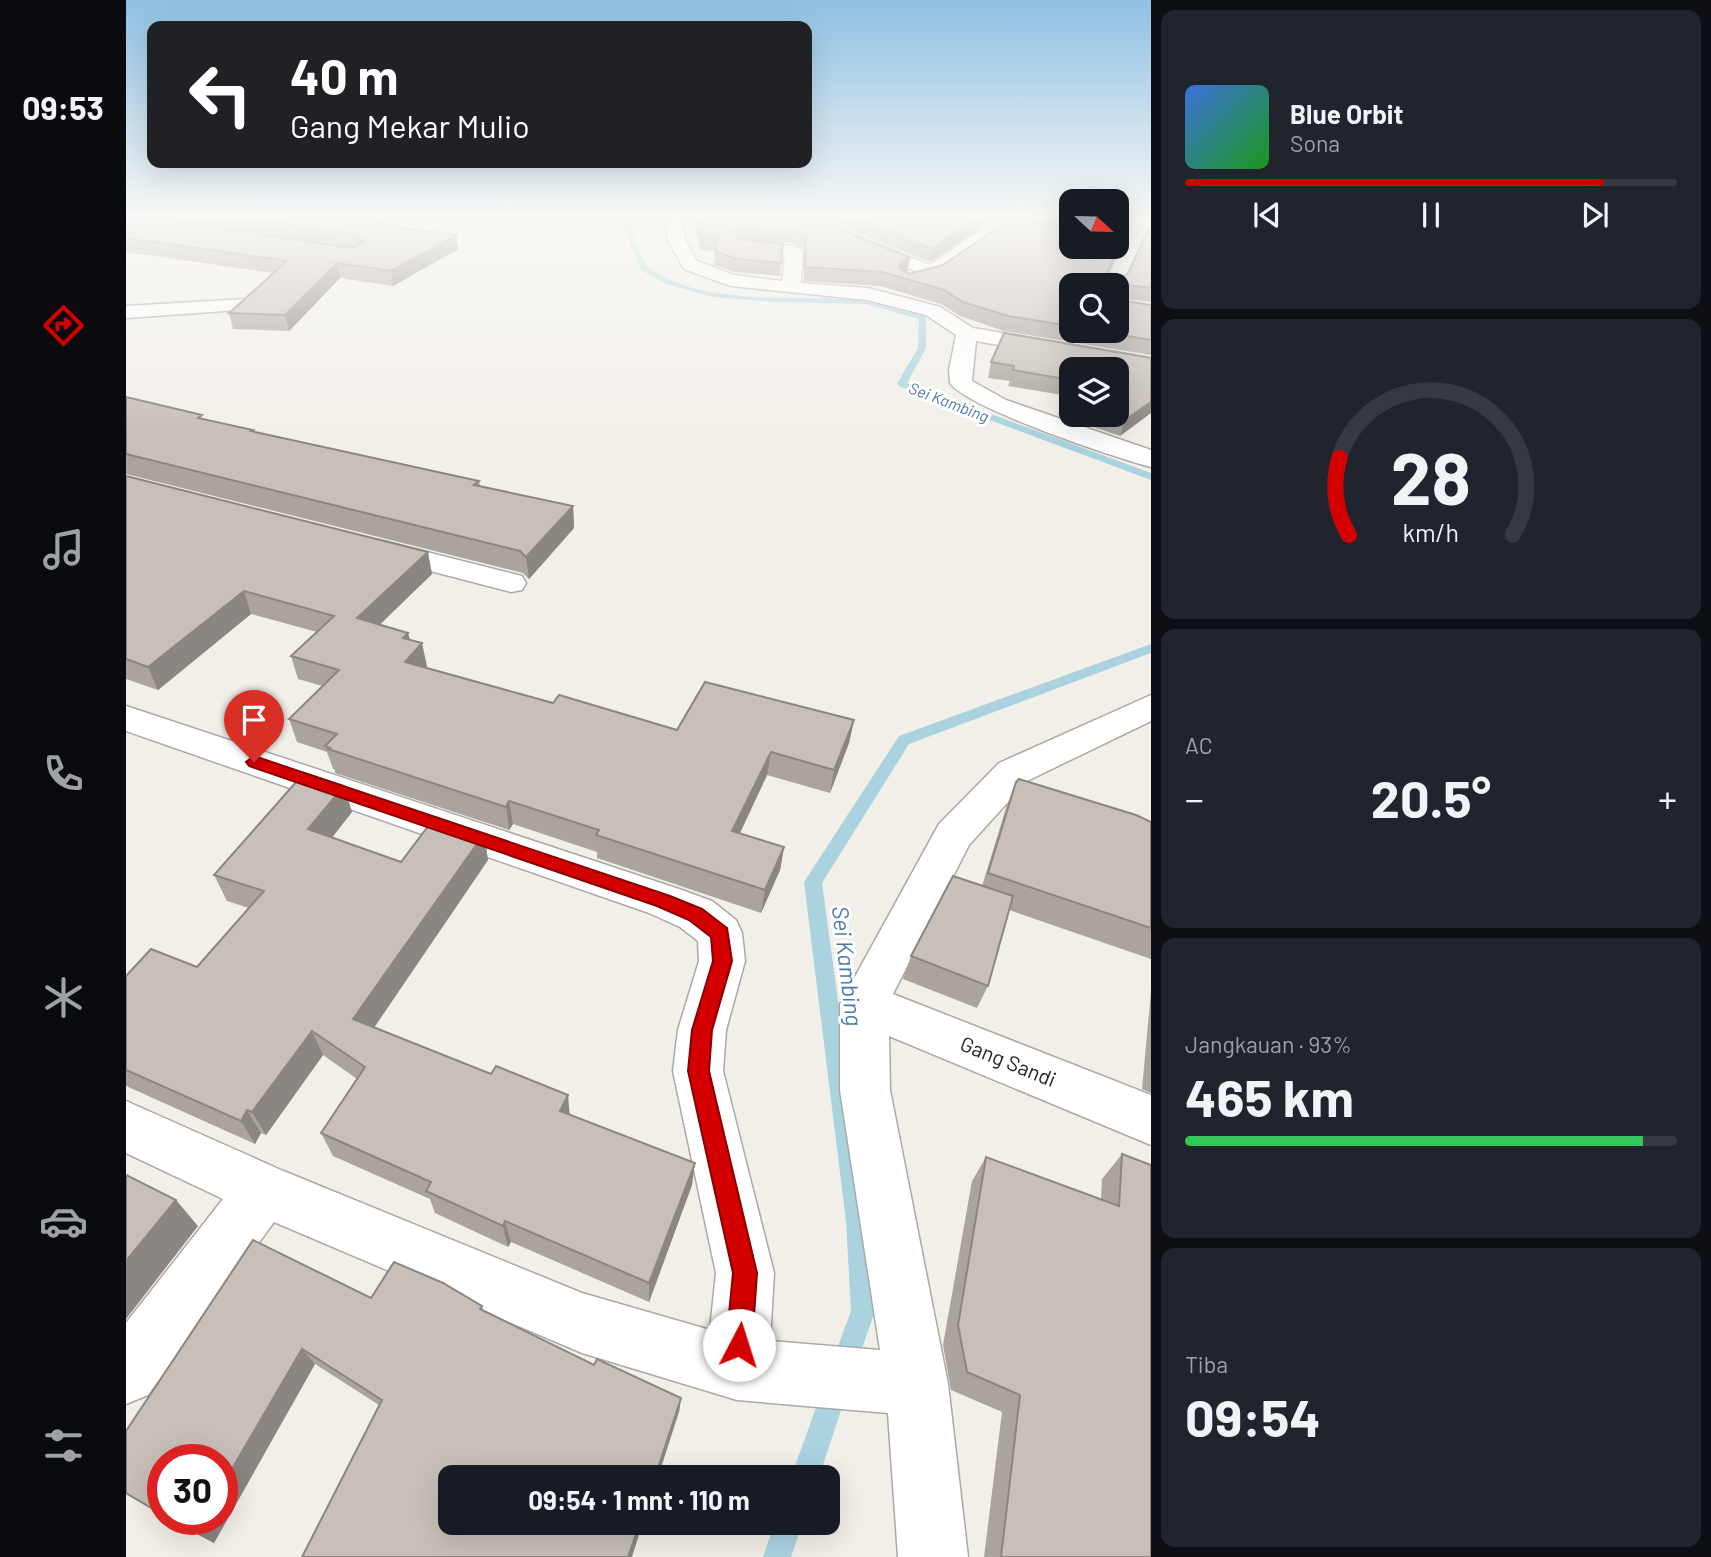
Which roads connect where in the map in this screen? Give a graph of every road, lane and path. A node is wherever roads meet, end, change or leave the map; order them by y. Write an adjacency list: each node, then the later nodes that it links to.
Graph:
1 (799, 289): 3 (street)
2 (883, 289): 3 (street)
3 (868, 294): 6 (street)
4 (246, 305): 5 (street)
5 (126, 312)
6 (967, 333): 7 (street); 8 (street)
7 (1151, 365)
8 (1151, 459)
9 (351, 542): 10 (street)
10 (510, 583)
11 (1151, 707): 13 (street)
12 (126, 718): 19 (street)
13 (1013, 772): 14 (street); 15 (street)
14 (1059, 795)
15 (864, 1004): 16 (street, Gang Sandi); 21 (street)
16 (1151, 1120)
17 (126, 1126): 18 (street)
18 (264, 1190): 19 (street); 20 (street)
19 (752, 1370): 21 (street)
20 (126, 1373)
21 (893, 1382): 22 (street)
22 (933, 1557)

